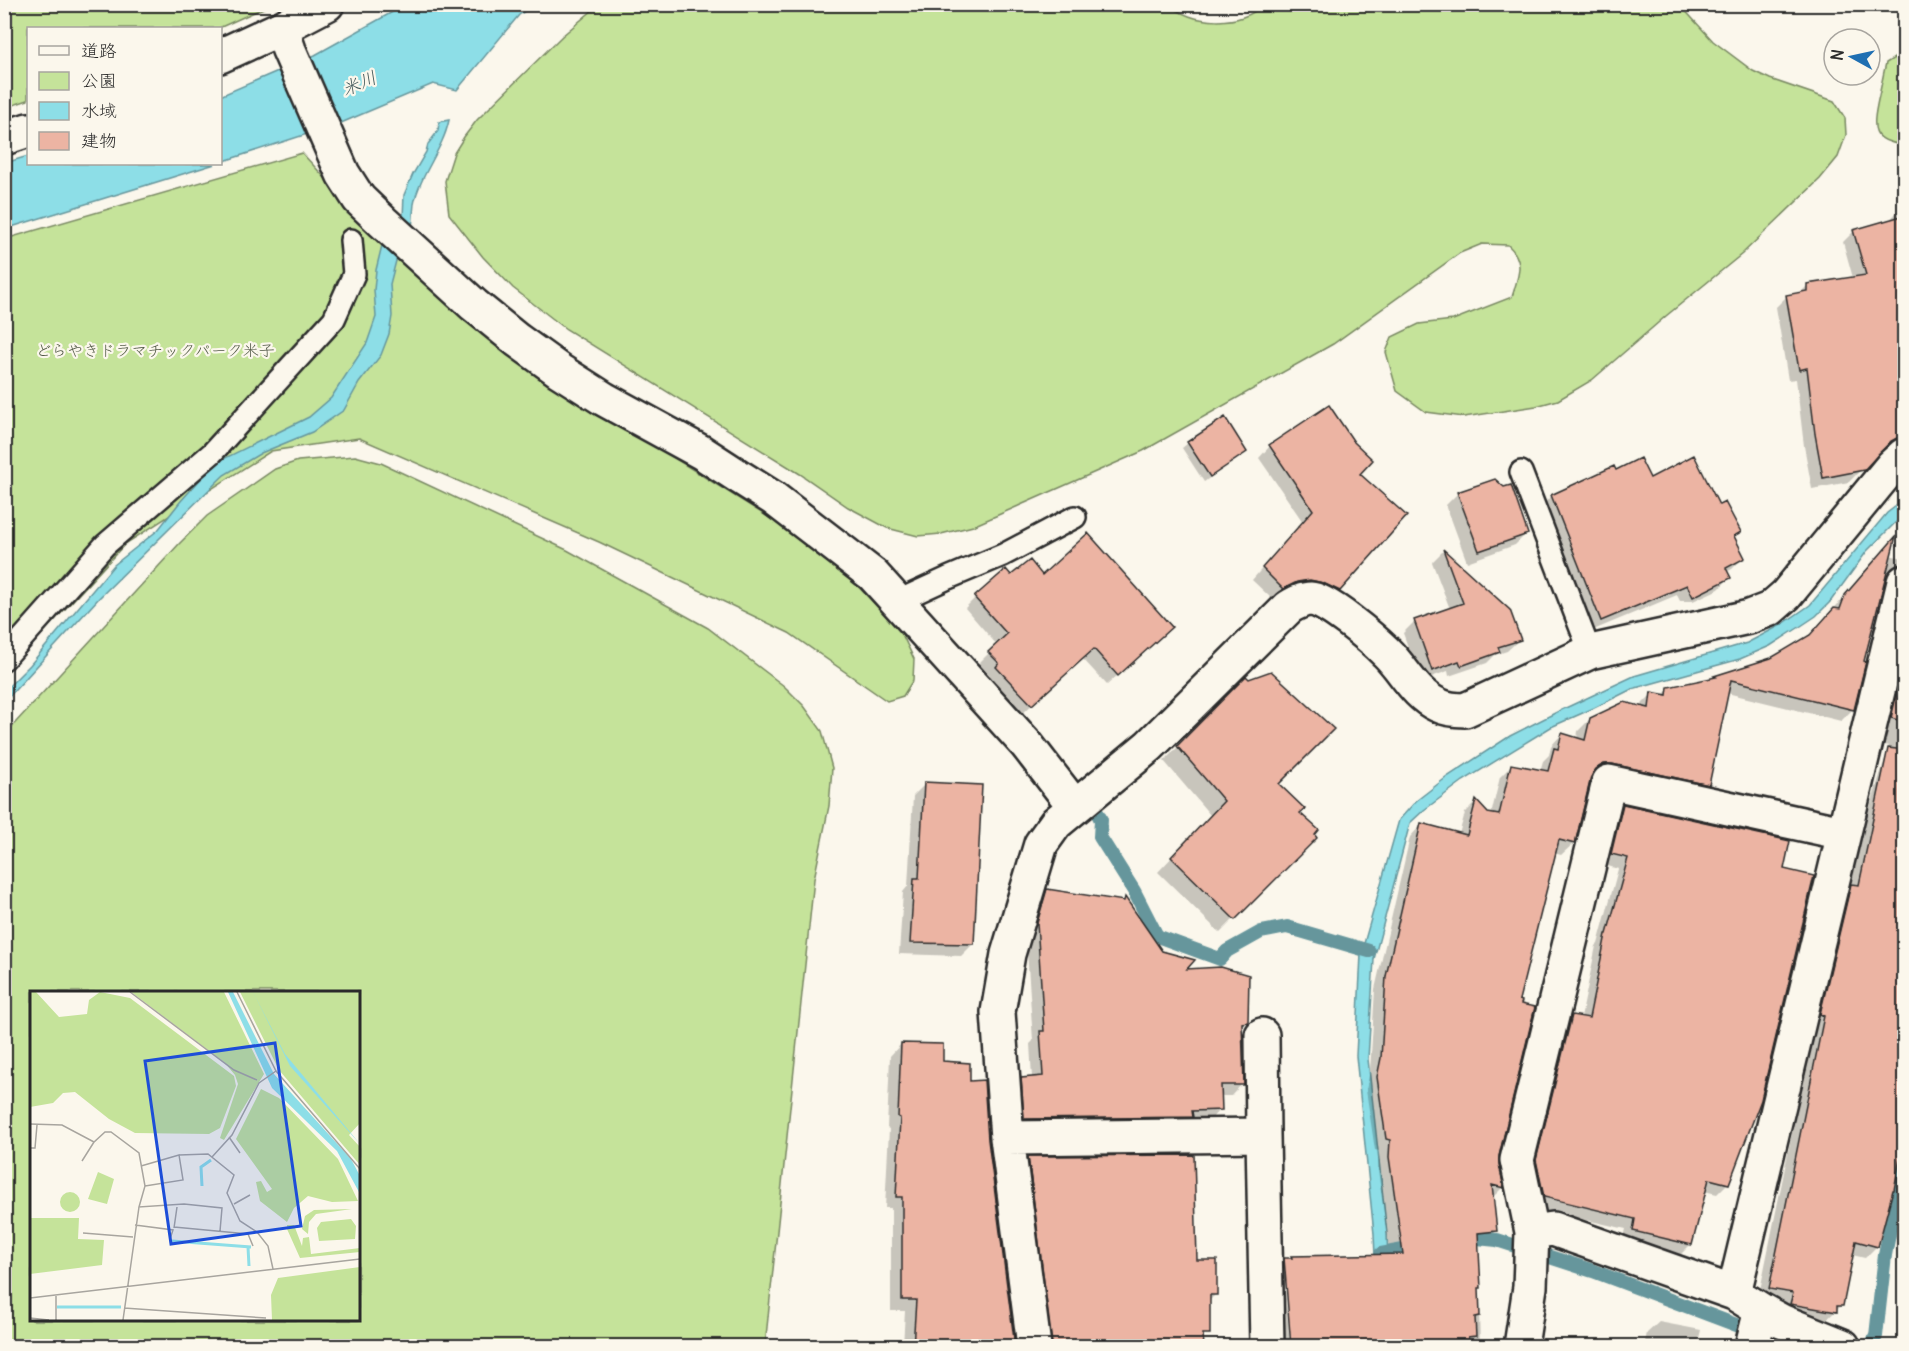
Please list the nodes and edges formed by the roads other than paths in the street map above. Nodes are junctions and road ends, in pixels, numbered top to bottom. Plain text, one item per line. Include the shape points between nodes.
1 (327, 4) edge
2 (285, 39) junction
3 (222, 55) edge
4 (27, 130) edge
5 (4, 138) edge
6 (351, 240) dead end
7 (1905, 455) edge
8 (1521, 472) dead end
9 (1075, 517) dead end
10 (1905, 582) edge
11 (898, 601) junction
12 (1590, 652) junction
13 (4, 659) edge
14 (1075, 807) junction
15 (1843, 833) junction
16 (1262, 1035) dead end
17 (1263, 1135) junction
18 (1007, 1138) junction
19 (1532, 1232) junction
20 (1734, 1293) junction
21 (1761, 1310) junction
22 (1034, 1347) edge
23 (1267, 1347) edge
24 (1521, 1347) edge
25 (1752, 1347) edge
26 (1843, 1347) edge

1 - 2 street
2 - 3 street
2 - 11 street via 343,174 359,199 434,269 508,333 560,371 772,498 873,574
4 - 5 street
6 - 13 lane via 354,274 334,319 212,453 105,545
7 - 12 street via 1770,609
8 - 12 lane
9 - 11 lane via 1003,555
10 - 15 street
11 - 14 street via 1027,745
12 - 14 street via 1476,707 1453,710 1424,695 1387,652 1331,607 1311,598 1300,601 1289,607 1149,746
14 - 18 street via 1056,823 1041,844 1008,954 998,1012
15 - 19 street via 1609,782 1517,1160
15 - 20 street
16 - 17 street
17 - 18 street
17 - 23 street
18 - 22 street
19 - 20 street via 1553,1229
19 - 24 street via 1530,1287
20 - 21 street
21 - 25 street
21 - 26 street

